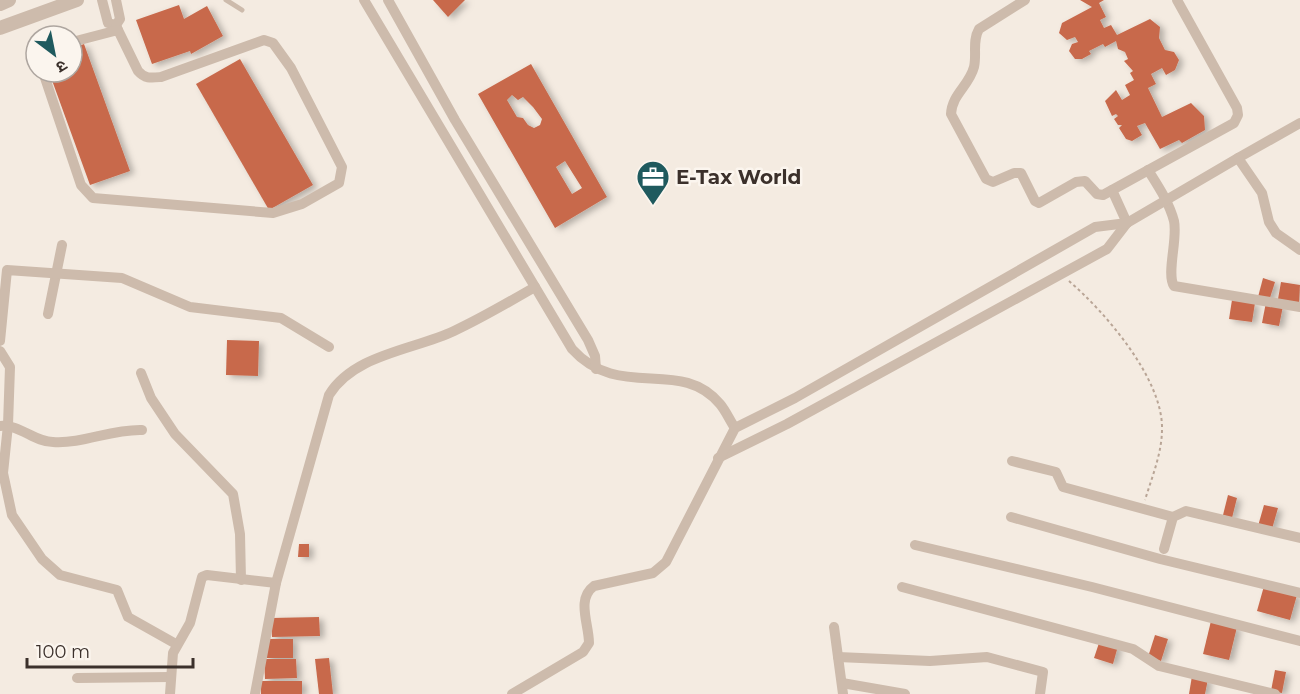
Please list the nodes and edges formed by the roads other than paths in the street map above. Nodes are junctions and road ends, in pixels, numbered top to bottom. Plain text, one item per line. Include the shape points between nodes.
1 (9, 0) edge
2 (77, 0) edge
3 (102, 0) edge
4 (116, 0) edge
5 (226, 0) edge
6 (383, 0) edge
7 (388, 0) edge
8 (1025, 0) edge
9 (1177, 0) edge
10 (0, 4) edge
11 (367, 4) edge
12 (242, 10) dead end
13 (117, 27) junction
14 (0, 28) edge
15 (84, 38) edge
16 (47, 84) edge
17 (1300, 123) edge
18 (1238, 158) junction
19 (1148, 170) junction
20 (1112, 190) junction
21 (1166, 199) junction
22 (1126, 223) junction
23 (62, 245) dead end
24 (1300, 250) edge
25 (542, 266) junction
26 (56, 273) junction
27 (528, 274) junction
28 (535, 287) junction
29 (1300, 307) edge
30 (48, 314) dead end
31 (0, 341) edge
32 (329, 347) dead end
33 (0, 351) edge
34 (596, 369) junction
35 (141, 373) dead end
36 (4, 425) edge
37 (735, 428) junction
38 (142, 430) dead end
39 (718, 458) junction
40 (1012, 461) dead end
41 (1173, 517) junction
42 (1011, 518) dead end
43 (1300, 538) edge
44 (915, 545) dead end
45 (1164, 549) dead end
46 (241, 580) junction
47 (276, 583) junction
48 (902, 588) dead end
49 (1300, 593) edge
50 (834, 627) dead end
51 (1300, 641) edge
52 (176, 644) junction
53 (838, 657) junction
54 (170, 677) junction
55 (77, 678) dead end
56 (842, 689) edge
57 (170, 694) edge
58 (255, 694) edge
59 (512, 694) edge
60 (905, 694) edge
61 (1040, 694) edge
62 (1275, 694) edge

1 - 10 street
2 - 14 street
3 - 13 street via 108,22
4 - 13 street via 120,19
5 - 12 lane
6 - 11 street
7 - 25 street
8 - 20 street via 979,28 975,36 974,69 951,102 951,114 989,182 1021,173 1039,202 1076,182 1085,181 1100,196
9 - 19 street via 1238,108 1238,115 1234,123
11 - 27 street
13 - 15 street
13 - 16 street via 138,71 150,79 264,40 273,43 291,68 342,168 339,183 302,204 273,213 93,198 81,185
17 - 18 street
18 - 21 street
18 - 24 street via 1262,194 1276,233
19 - 20 street
19 - 21 street
20 - 22 street
21 - 22 street
21 - 29 street via 1176,239 1170,274 1174,286
22 - 37 street via 1095,227 795,398
22 - 39 street via 1107,249
23 - 26 street
25 - 27 street
25 - 34 street via 588,340
26 - 30 street
26 - 31 street via 7,270
26 - 32 street via 122,278 190,307 281,318
27 - 28 street
28 - 34 street via 572,350
28 - 47 street via 453,332 361,366 335,386 329,395
33 - 36 street via 10,367
34 - 37 street via 626,379 685,381 720,404
35 - 46 street via 151,398 175,434 233,494 240,534
36 - 38 street via 51,442 118,430
36 - 52 street via 3,486 12,516 30,543 66,578 117,590 128,616
37 - 39 street
39 - 59 street via 711,480 666,562 653,573 594,586 586,592 583,600 589,643 583,652
40 - 41 street via 1056,472 1063,487
41 - 43 street via 1186,511
41 - 45 street
42 - 49 street
44 - 51 street
46 - 47 street
46 - 52 street via 202,577 190,623
47 - 58 street
48 - 62 street via 1133,649 1159,666
50 - 53 street
52 - 54 street
53 - 56 street
53 - 61 street via 1001,659 1043,672
54 - 55 street
54 - 57 street
56 - 60 street

